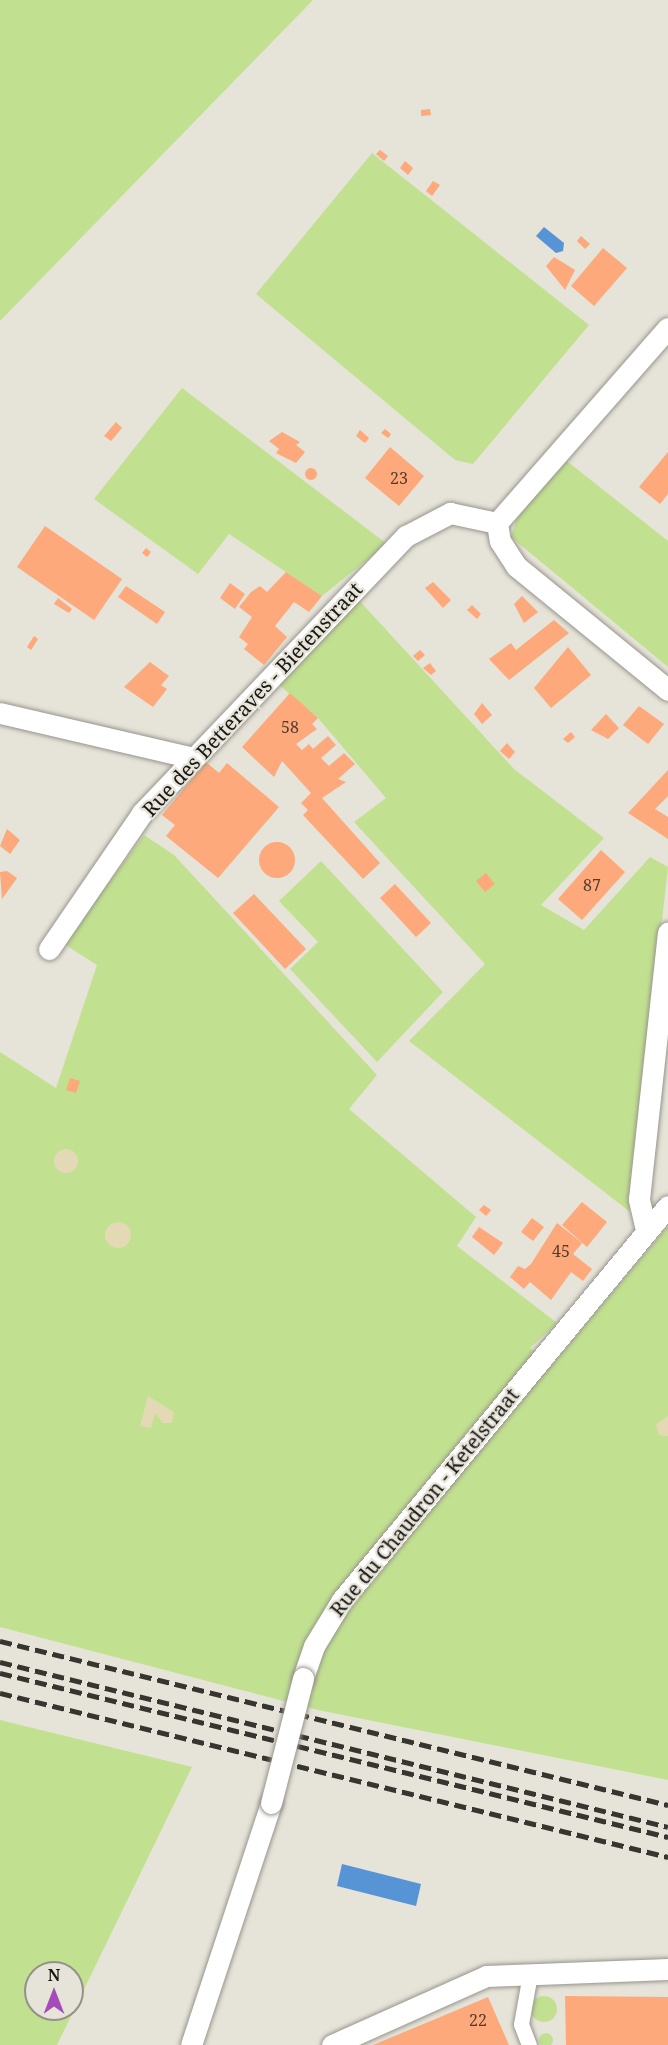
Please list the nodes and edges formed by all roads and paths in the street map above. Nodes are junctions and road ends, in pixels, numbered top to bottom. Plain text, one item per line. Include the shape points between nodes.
1 (668, 328) edge
2 (498, 523) junction
3 (668, 690) edge
4 (0, 713) edge
5 (193, 758) junction
6 (668, 933) edge
7 (49, 950) dead end
8 (668, 1206) edge
9 (646, 1230) junction
10 (668, 1969) edge
11 (530, 1974) junction
12 (191, 2045) edge
13 (332, 2045) edge
14 (529, 2045) edge

1 - 2 street
2 - 3 street via 500,541 516,566
2 - 5 street, Rue des Betteraves - Bietenstraat via 450,513 406,536
4 - 5 street
5 - 7 street, Rue des Betteraves - Bietenstraat via 142,813
6 - 9 street via 639,1199
8 - 9 street, Rue du Chaudron - Ketelstraat
9 - 12 street, Rue du Chaudron - Ketelstraat, bridge via 342,1600 314,1646 271,1803
10 - 11 street
11 - 13 street via 486,1976 466,1982
11 - 14 street via 521,2024

